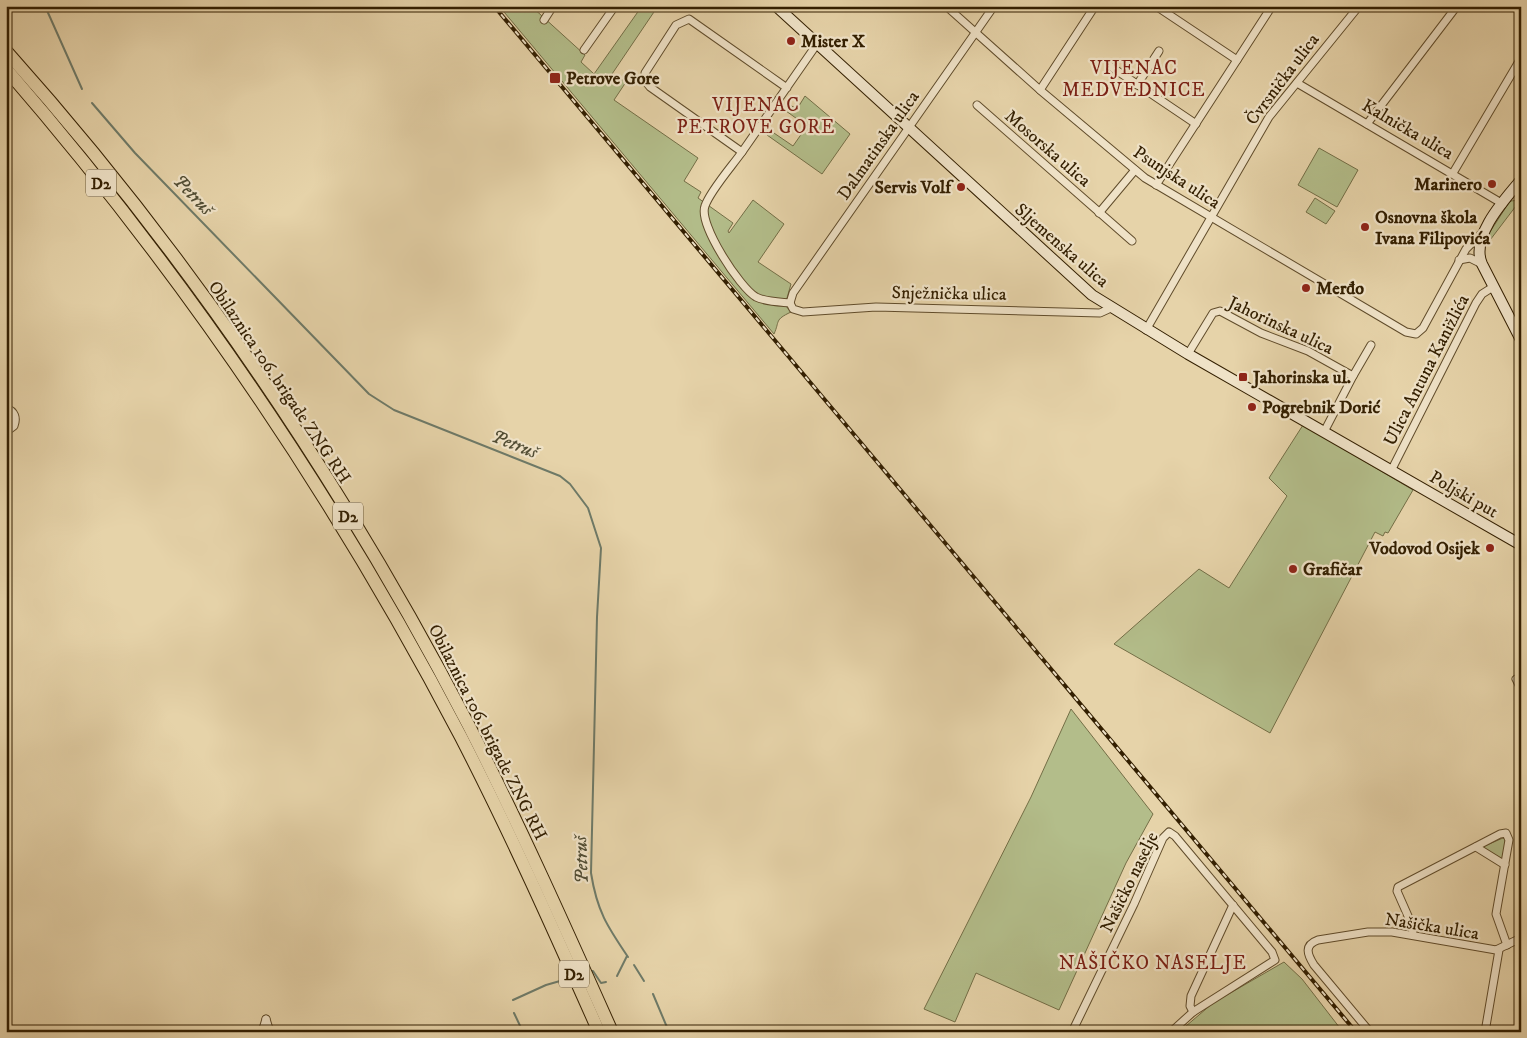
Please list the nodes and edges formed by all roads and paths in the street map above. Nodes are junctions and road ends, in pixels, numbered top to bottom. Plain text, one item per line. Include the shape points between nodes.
1 (553, 6) edge
2 (615, 6) edge
3 (776, 6) edge
4 (946, 6) edge
5 (994, 6) edge
6 (1095, 6) edge
7 (1156, 6) edge
8 (1272, 6) edge
9 (1358, 6) edge
10 (1457, 6) edge
11 (544, 20) dead end
12 (976, 32) junction
13 (817, 44) junction
14 (584, 50) dead end
15 (6, 51) edge
16 (1160, 51) dead end
17 (1521, 58) edge
18 (1237, 60) junction
19 (1110, 66) dead end
20 (6, 69) edge
21 (6, 83) edge
22 (1297, 83) junction
23 (1137, 85) junction
24 (786, 88) junction
25 (1040, 90) junction
26 (977, 105) dead end
27 (45, 115) junction
28 (1196, 124) junction
29 (1367, 124) junction
30 (909, 128) junction
31 (742, 152) junction
32 (1135, 170) junction
33 (1453, 173) junction
34 (1521, 180) edge
35 (1156, 186) junction
36 (1517, 192) edge
37 (1503, 204) junction
38 (1099, 213) junction
39 (1212, 217) junction
40 (1486, 229) junction
41 (1132, 241) dead end
42 (1459, 260) junction
43 (1482, 264) junction
44 (1493, 287) junction
45 (790, 303) junction
46 (1111, 308) junction
47 (1146, 330) junction
48 (1521, 340) edge
49 (1371, 345) dead end
50 (1188, 354) junction
51 (1353, 376) junction
52 (6, 408) edge
53 (6, 432) edge
54 (1324, 432) junction
55 (1391, 471) junction
56 (1521, 545) edge
57 (1518, 677) edge
58 (1521, 689) edge
59 (1476, 847) junction
60 (1505, 865) junction
61 (1233, 905) junction
62 (1413, 935) junction
63 (1521, 938) edge
64 (1507, 946) junction
65 (1499, 950) junction
66 (1193, 1012) junction
67 (262, 1032) edge
68 (270, 1032) edge
69 (599, 1032) edge
70 (612, 1032) edge
71 (1072, 1032) edge
72 (1171, 1032) edge
73 (1370, 1032) edge
74 (1485, 1032) edge

1 - 11 street
2 - 14 street
3 - 13 street, Sljemenska ulica
4 - 12 street, Psunjska ulica
5 - 12 street, Dalmatinska ulica
6 - 25 street
7 - 18 street
8 - 18 street
9 - 22 street, Čvrsnička ulica
10 - 29 street
12 - 25 street, Psunjska ulica
12 - 30 street, Dalmatinska ulica
13 - 24 street
13 - 30 street, Sljemenska ulica
15 - 70 highway, Obilaznica 106. brigade ZNG RH / D2 via 163,243 265,386 341,503 468,725 519,826
16 - 23 street
17 - 33 street
18 - 28 street
19 - 23 street
20 - 27 highway, Obilaznica 106. brigade ZNG RH / D2
21 - 27 highway via 19,98
22 - 29 street, Kalnička ulica
22 - 39 street, Čvrsnička ulica via 1269,117
23 - 28 street
24 - 31 street
24 - 31 street via 689,19 676,25 646,69 646,82
25 - 32 street, Psunjska ulica
26 - 38 street, Mosorska ulica
27 - 69 highway, Obilaznica 106. brigade ZNG RH / D2 via 132,224 236,365 366,568 478,770
28 - 35 street
29 - 33 street, Kalnička ulica
30 - 45 street, Dalmatinska ulica via 793,293
30 - 46 street, Sljemenska ulica via 1078,285
31 - 45 street via 705,205 705,217 720,254 749,291 766,300
32 - 35 street, Psunjska ulica
32 - 38 street
33 - 37 street, Kalnička ulica
34 - 36 street
35 - 39 street, Psunjska ulica
36 - 37 street
37 - 40 street
38 - 41 street, Mosorska ulica
39 - 42 street, Psunjska ulica via 1406,332 1418,333 1423,328
39 - 47 street, Čvrsnička ulica
40 - 42 street via 1468,245
40 - 43 street via 1478,247
42 - 43 street via 1470,258
43 - 44 street
44 - 48 street
44 - 55 street, Ulica Antuna Kanižlića via 1476,303
45 - 46 street, Snježnička ulica via 793,309 803,312 885,307 1100,312
46 - 47 street, Sljemenska ulica
47 - 50 street, Sljemenska ulica
49 - 51 street
50 - 51 street, Jahorinska ulica via 1213,312 1220,311 1261,333 1308,351
50 - 54 street, Sljemenska ulica
51 - 54 street
52 - 53 street via 16,418 14,426
54 - 55 street, Sljemenska ulica
55 - 56 street, Poljski put
57 - 58 street
59 - 60 street
59 - 60 street via 1500,834 1508,834
59 - 62 street via 1398,887
60 - 64 street via 1496,914
61 - 66 street via 1191,996
61 - 66 street, Našičko naselje via 1275,960
61 - 71 street, Našičko naselje via 1175,836 1167,834
62 - 65 street, Našička ulica
62 - 73 street, Našička ulica via 1368,932 1318,940 1308,946 1314,965
63 - 64 street, Našička ulica
64 - 65 street, Našička ulica
65 - 74 street
66 - 72 street, Našičko naselje
67 - 68 street via 266,1019

